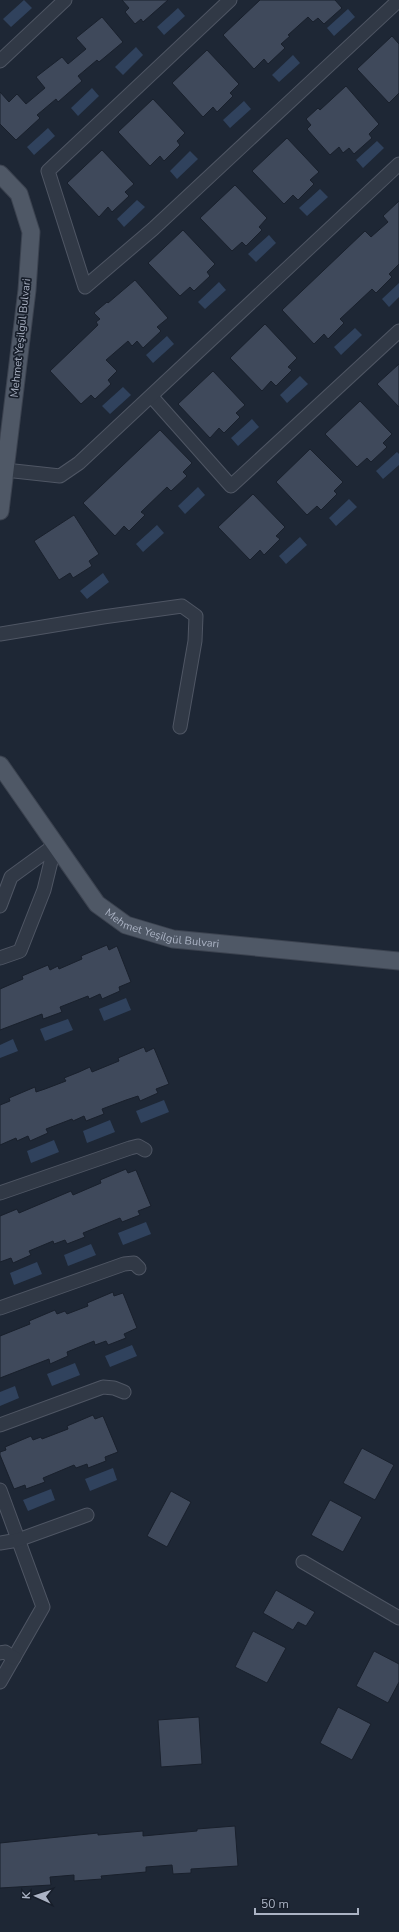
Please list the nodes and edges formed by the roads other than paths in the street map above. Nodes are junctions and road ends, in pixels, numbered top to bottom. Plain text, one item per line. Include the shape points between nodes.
1 (65, 0) edge
2 (230, 0) edge
3 (399, 0) edge
4 (0, 61) edge
5 (399, 164) edge
6 (0, 174) edge
7 (399, 331) edge
8 (152, 397) junction
9 (5, 470) junction
10 (0, 511) edge
11 (0, 634) edge
12 (180, 727) dead end
13 (0, 765) edge
14 (55, 845) junction
15 (0, 906) edge
16 (0, 958) edge
17 (399, 961) edge
18 (145, 1150) dead end
19 (0, 1193) edge
20 (139, 1268) dead end
21 (0, 1308) edge
22 (124, 1392) dead end
23 (0, 1425) edge
24 (0, 1490) edge
25 (87, 1515) dead end
26 (18, 1540) junction
27 (0, 1543) edge
28 (303, 1562) dead end
29 (399, 1618) edge
30 (0, 1653) edge
31 (14, 1658) junction
32 (0, 1682) edge

1 - 4 street
2 - 3 street via 48,171 85,288 153,229
5 - 8 street
6 - 9 main road, Mehmet Yeşilgül Bulvari via 18,194 31,232
7 - 8 street via 231,486
8 - 9 street via 79,463 60,476
9 - 10 main road, Mehmet Yeşilgül Bulvari
11 - 12 street via 182,606 196,616 195,641
13 - 14 main road, Mehmet Yeşilgül Bulvari
14 - 15 street via 12,877
14 - 16 street via 44,890 20,951
14 - 17 main road, Mehmet Yeşilgül Bulvari via 97,904 126,925 173,939
18 - 19 street via 138,1146 130,1148
20 - 21 street via 134,1264 124,1264
22 - 23 street via 103,1387
24 - 26 street
25 - 26 street
26 - 27 street
26 - 31 street via 43,1607
28 - 29 street
30 - 31 street via 5,1652
31 - 32 street

